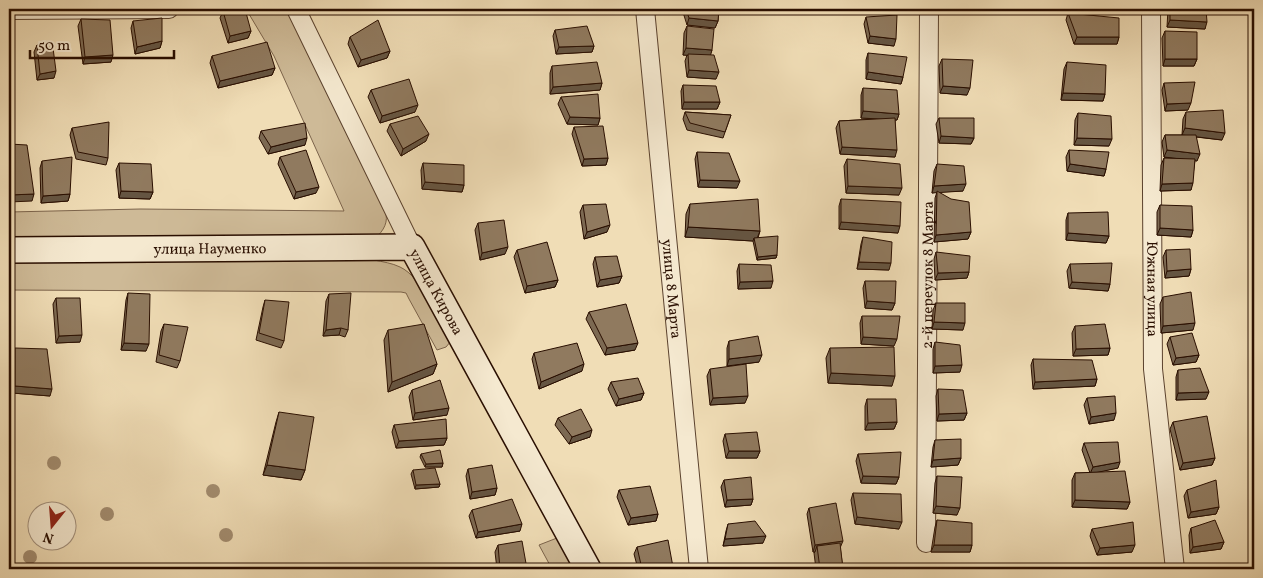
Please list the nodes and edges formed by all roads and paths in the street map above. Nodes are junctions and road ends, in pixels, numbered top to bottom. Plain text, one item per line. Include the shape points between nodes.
1 (169, 9) edge
2 (296, 9) edge
3 (645, 9) edge
4 (930, 9) edge
5 (1151, 9) edge
6 (9, 10) edge
7 (412, 247) junction
8 (9, 250) edge
9 (926, 542) dead end
10 (588, 569) edge
11 (699, 569) edge
12 (1175, 569) edge

1 - 6 street
2 - 7 street, улица Кирова
3 - 11 street, улица 8 Марта
4 - 9 street, 2-й переулок 8 Марта
5 - 12 street, Южная улица via 1153,370
7 - 8 main road, улица Науменко
7 - 10 main road, улица Кирова

